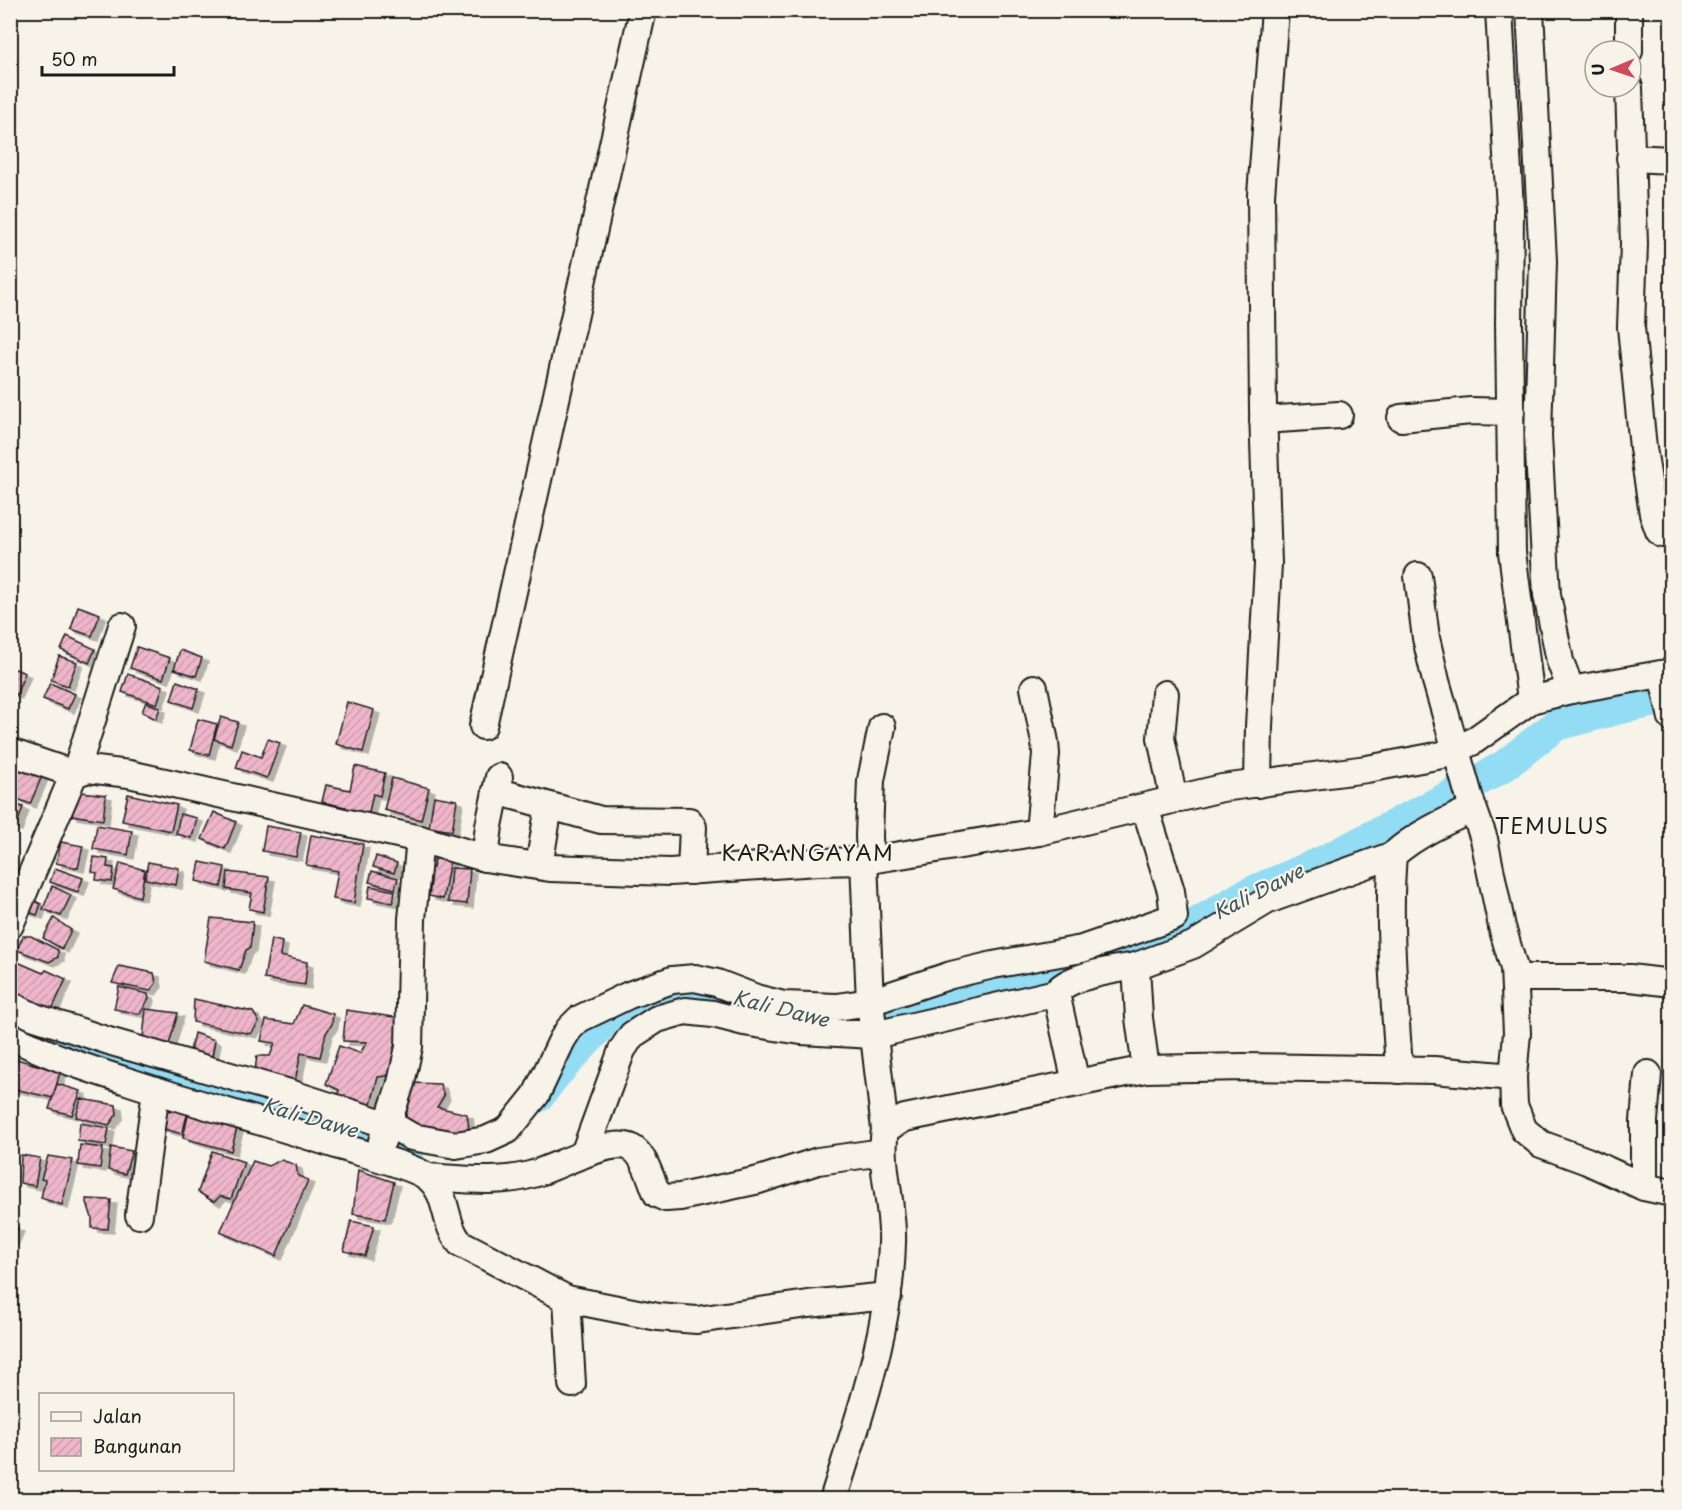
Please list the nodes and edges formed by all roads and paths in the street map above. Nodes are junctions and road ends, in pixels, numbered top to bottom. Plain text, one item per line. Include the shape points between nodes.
1 (643, 10) edge
2 (1275, 10) edge
3 (1499, 10) edge
4 (1530, 10) edge
5 (1629, 10) edge
6 (1629, 39) edge
7 (1629, 99) edge
8 (1630, 158) junction
9 (1671, 160) edge
10 (1510, 412) junction
11 (1339, 415) dead end
12 (1401, 418) dead end
13 (1263, 420) junction
14 (1671, 534) edge
15 (1418, 576) dead end
16 (122, 626) dead end
17 (1034, 688) dead end
18 (1571, 690) junction
19 (1668, 693) edge
20 (1165, 694) dead end
21 (1531, 700) junction
22 (483, 726) dead end
23 (882, 727) dead end
24 (10, 752) edge
25 (1458, 758) junction
26 (75, 773) junction
27 (1258, 784) junction
28 (1174, 800) junction
29 (1472, 804) junction
30 (549, 806) junction
31 (1145, 807) junction
32 (1040, 832) junction
33 (420, 839) junction
34 (1393, 855) junction
35 (485, 858) junction
36 (867, 861) junction
37 (539, 866) junction
38 (691, 870) junction
39 (10, 925) edge
40 (1136, 966) junction
41 (1515, 978) junction
42 (1671, 983) edge
43 (1056, 993) junction
44 (10, 1005) edge
45 (872, 1020) junction
46 (10, 1036) edge
47 (1146, 1069) junction
48 (1399, 1070) junction
49 (1648, 1074) dead end
50 (1513, 1077) junction
51 (1076, 1083) junction
52 (156, 1091) junction
53 (382, 1141) junction
54 (884, 1141) junction
55 (584, 1154) junction
56 (427, 1177) junction
57 (1644, 1187) junction
58 (1671, 1194) edge
59 (139, 1215) dead end
60 (888, 1296) junction
61 (567, 1299) junction
62 (572, 1384) dead end
63 (833, 1500) edge

1 - 22 street
2 - 13 street via 1261,195
3 - 10 street via 1510,208
4 - 18 street via 1543,261 1538,436 1546,584 1560,661
5 - 6 street
7 - 8 street
8 - 9 street
8 - 14 street via 1634,244 1631,327 1643,448 1656,527 1662,534
10 - 12 street via 1471,411
10 - 21 street via 1512,552
11 - 13 street
13 - 27 street via 1268,564
15 - 25 street via 1426,638
16 - 26 street
17 - 32 street via 1046,754
18 - 19 street
18 - 21 street
20 - 28 street via 1161,738
21 - 25 street via 1472,742
23 - 36 street via 870,780
24 - 26 street
25 - 27 street via 1442,755
25 - 29 street
26 - 33 street via 102,769 129,774
26 - 39 street
27 - 28 street
28 - 31 street
29 - 34 street
29 - 41 street via 1484,839
30 - 35 street via 498,784
30 - 37 street
30 - 38 street via 600,820 689,821 693,827
31 - 32 street
31 - 45 street via 1171,891 1174,916 1082,949 951,975
32 - 36 street
33 - 35 street
33 - 53 street via 412,919 409,1047
34 - 40 street via 1268,900 1193,945
34 - 48 street via 1392,942
35 - 37 street
36 - 38 street
36 - 45 street
37 - 38 street
40 - 43 street via 1065,984
40 - 47 street
41 - 42 street via 1630,978
41 - 50 street via 1517,1033
43 - 45 street
43 - 51 street
44 - 53 street via 112,1042 286,1092
45 - 53 street via 837,1007 784,1005 717,982 695,978 672,980 579,1019 562,1040 536,1095 508,1130 486,1140 456,1145 411,1137
45 - 54 street
45 - 55 street via 801,1030 685,1011 657,1019 632,1035 622,1050
46 - 52 street via 38,1050
47 - 48 street
47 - 51 street
48 - 50 street
49 - 57 street
50 - 57 street via 1514,1105 1524,1130 1541,1143
51 - 54 street via 905,1118
52 - 53 street
52 - 59 street
53 - 56 street
54 - 55 street via 759,1180 666,1198 657,1194 642,1160 628,1146
54 - 60 street via 892,1241
55 - 56 street via 532,1175 486,1180
56 - 61 street via 441,1192 453,1235 460,1243
57 - 58 street
60 - 61 street via 697,1320 658,1317
60 - 63 street via 867,1390
61 - 62 street

